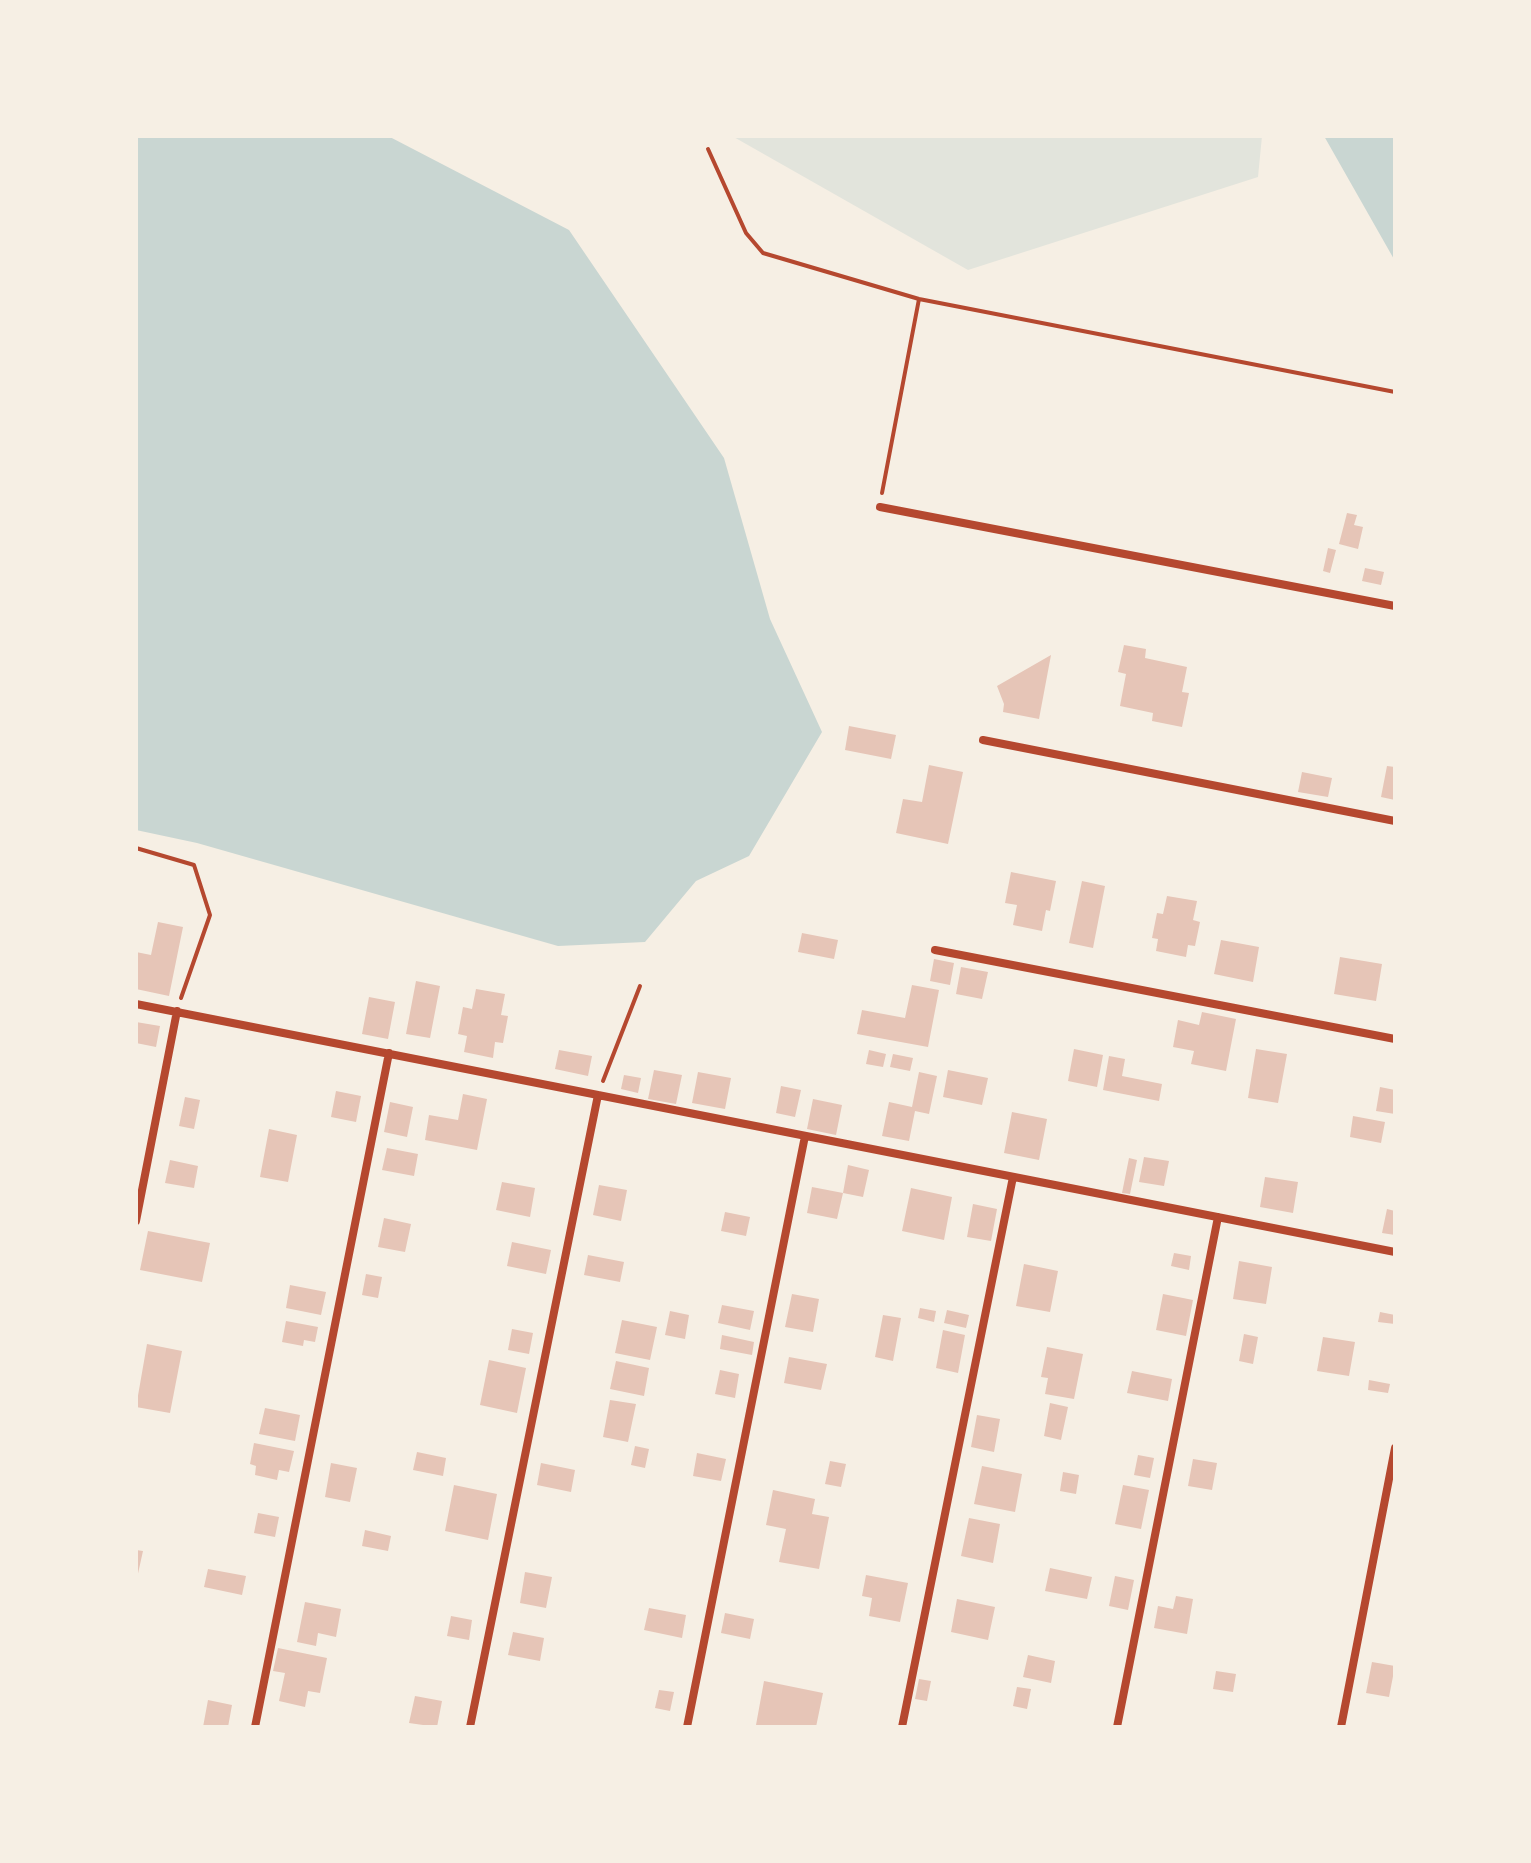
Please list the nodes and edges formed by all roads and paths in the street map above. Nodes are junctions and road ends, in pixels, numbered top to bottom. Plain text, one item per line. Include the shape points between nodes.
1 (708, 149) dead end
2 (919, 299) junction
3 (1395, 392) edge
4 (880, 507) joint
5 (1395, 606) edge
6 (983, 740) dead end
7 (1395, 821) edge
8 (136, 848) edge
9 (935, 950) dead end
10 (640, 986) dead end
11 (136, 1004) edge
12 (177, 1011) junction
13 (1395, 1039) edge
14 (389, 1053) junction
15 (598, 1095) junction
16 (805, 1136) junction
17 (1013, 1177) junction
18 (1218, 1217) junction
19 (136, 1221) edge
20 (1395, 1252) edge
21 (1395, 1448) edge
22 (255, 1727) edge
23 (470, 1727) edge
24 (687, 1727) edge
25 (902, 1727) edge
26 (1117, 1727) edge
27 (1341, 1727) edge

1 - 2 path via 746,233 763,253
2 - 3 path
2 - 4 path
4 - 5 street
6 - 7 street
8 - 12 path via 194,865 210,915
9 - 13 street
10 - 15 path
11 - 12 street
12 - 14 street
12 - 19 street
14 - 15 street
14 - 22 street
15 - 16 street
15 - 23 street
16 - 17 street
16 - 24 street
17 - 18 street
17 - 25 street
18 - 20 street
18 - 26 street
21 - 27 street

